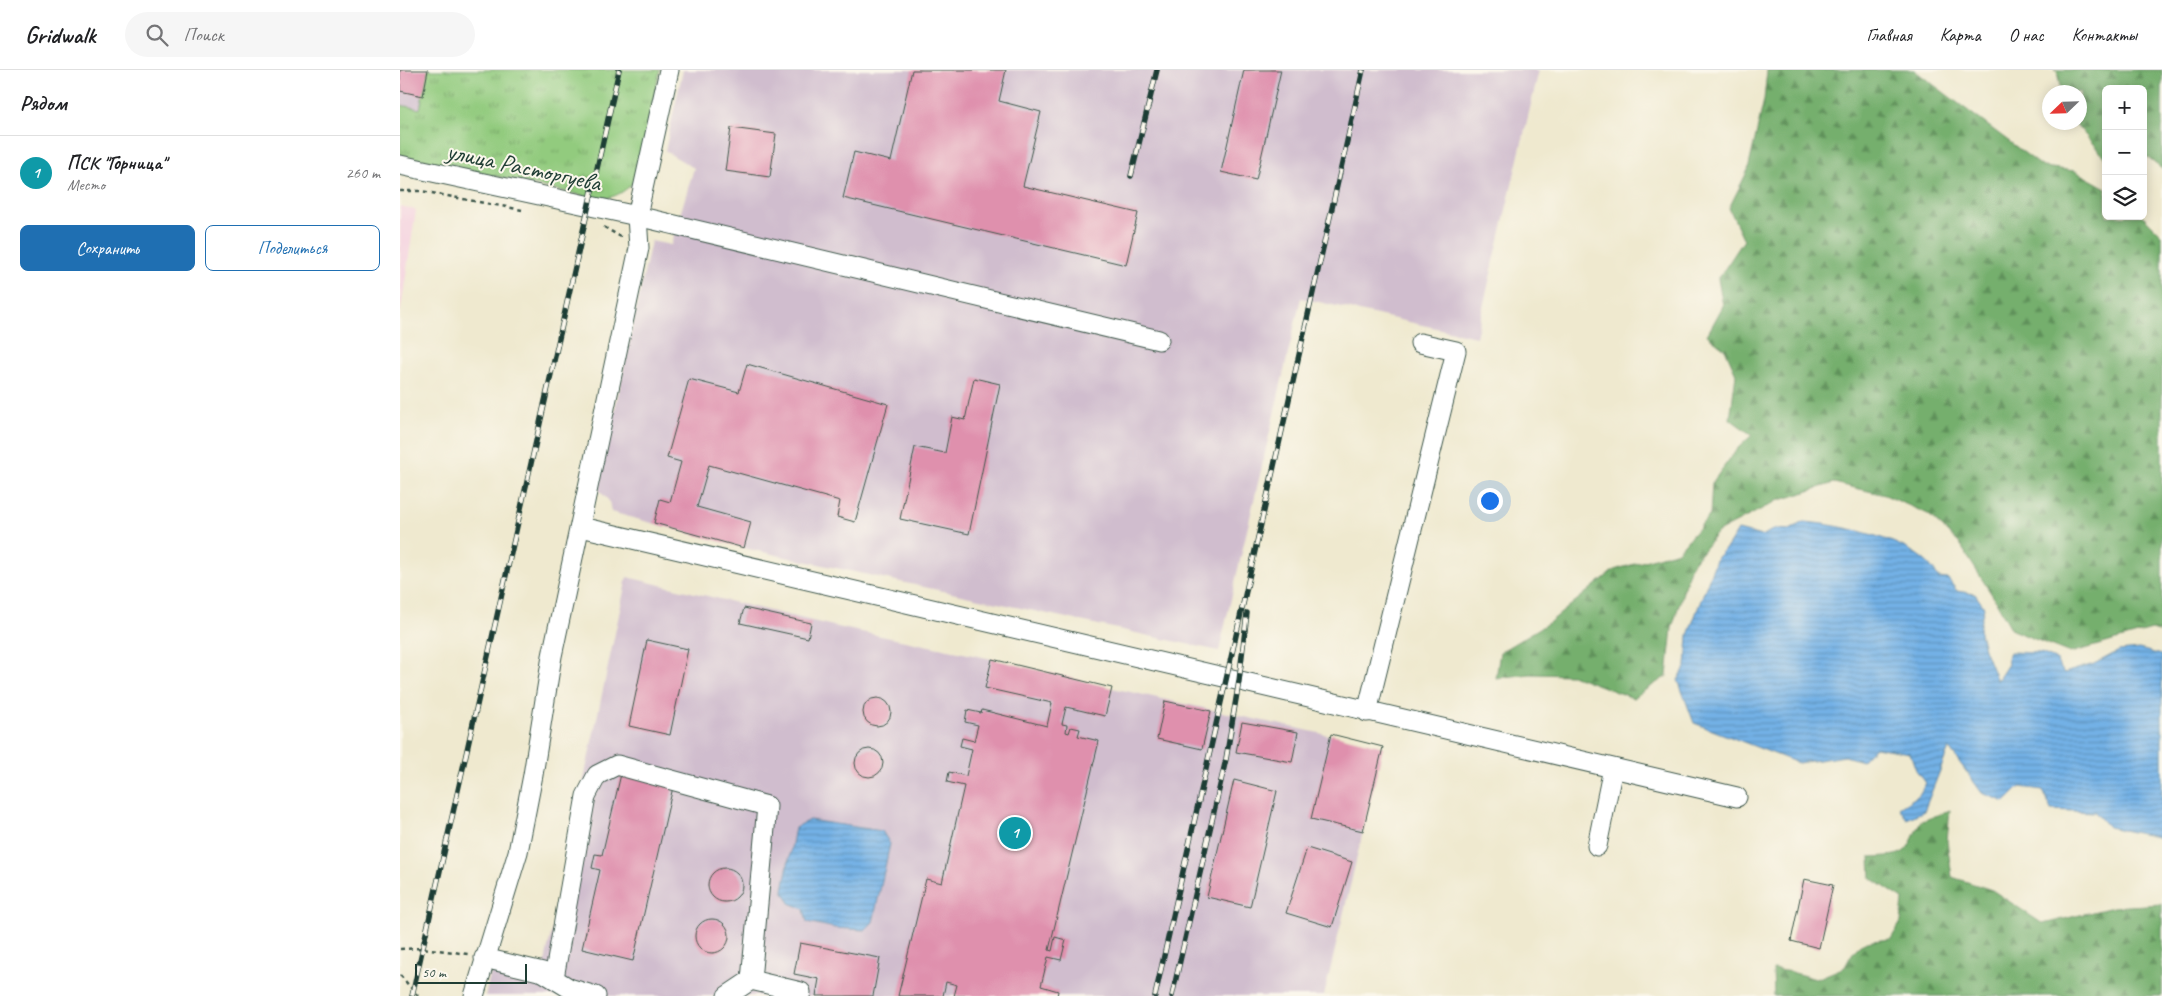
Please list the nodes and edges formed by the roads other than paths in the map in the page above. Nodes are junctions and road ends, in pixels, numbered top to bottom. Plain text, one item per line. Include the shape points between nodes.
1 (669, 70) edge
2 (400, 165) edge
3 (637, 216) junction
4 (1158, 340) dead end
5 (1420, 343) dead end
6 (580, 528) junction
7 (1368, 712) junction
8 (1613, 768) junction
9 (1737, 797) dead end
10 (1597, 846) dead end
11 (484, 958) junction
12 (554, 978) junction
13 (751, 980) junction
14 (474, 996) edge
15 (596, 996) edge
16 (727, 996) edge
17 (800, 996) edge

1 - 3 street
2 - 3 street, улица Расторгуева
3 - 4 street, улица Расторгуева
3 - 6 street via 639,248
5 - 7 street via 1456,351
6 - 7 street
6 - 11 street via 552,656 518,852
7 - 8 street
8 - 9 street
8 - 10 street
11 - 12 street via 543,972
11 - 14 street
12 - 13 street via 586,796 597,776 617,766 767,806
12 - 15 street via 569,988
13 - 16 street
13 - 17 street via 801,992

